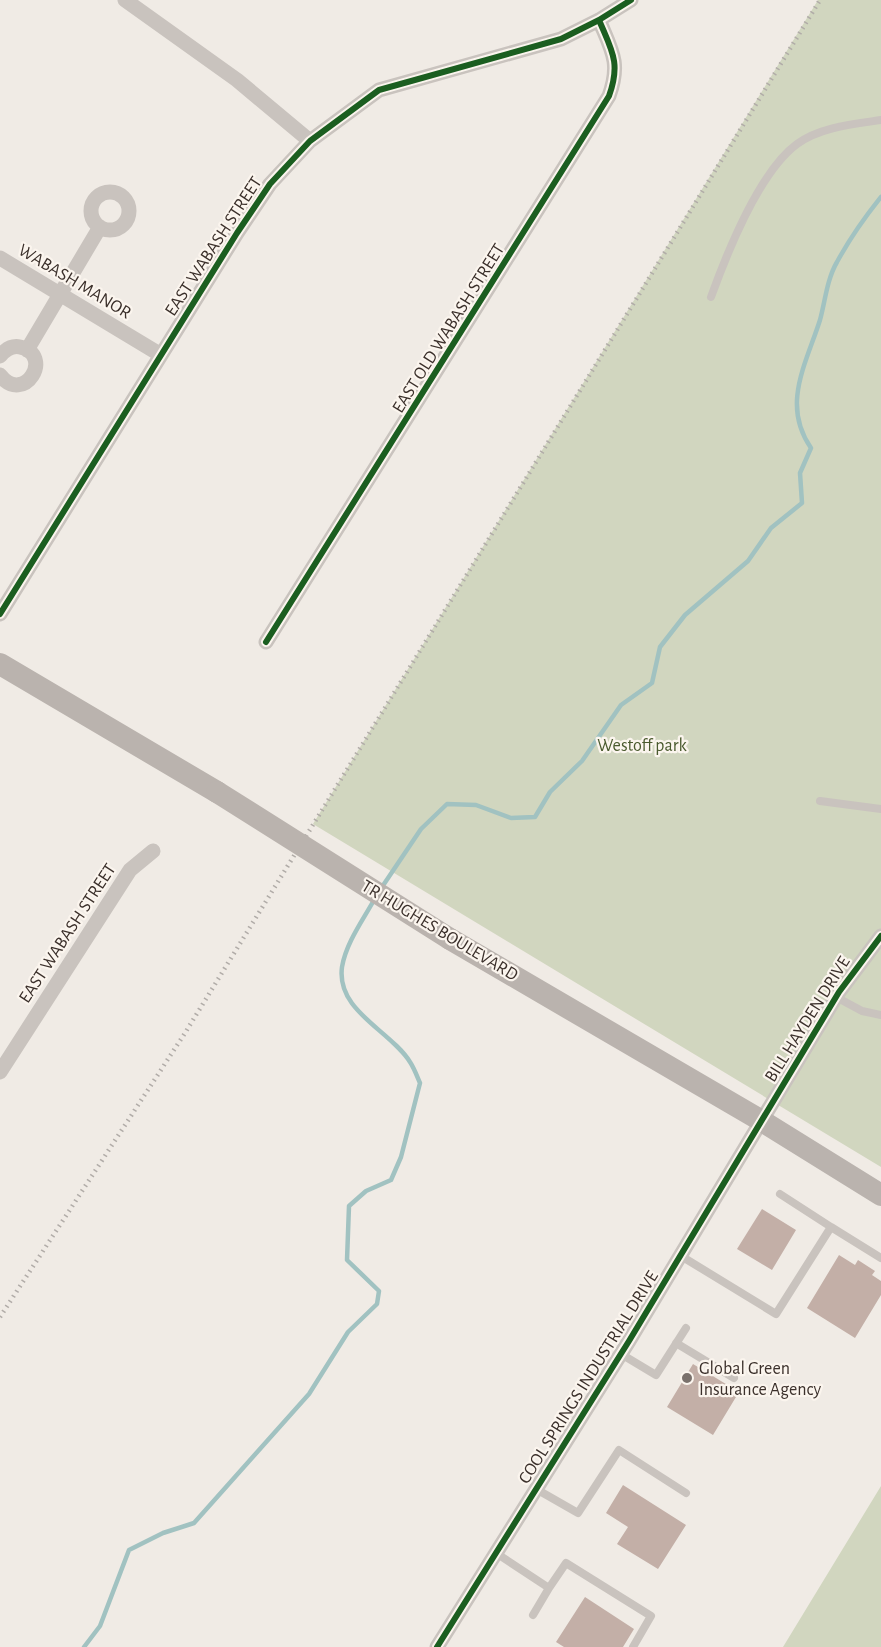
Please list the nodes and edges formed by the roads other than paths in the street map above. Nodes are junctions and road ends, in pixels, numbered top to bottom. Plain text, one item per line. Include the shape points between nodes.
1 (125, 0) edge
2 (631, 0) edge
3 (599, 20) junction
4 (881, 120) edge
5 (310, 141) junction
6 (100, 227) dead end
7 (0, 258) edge
8 (59, 294) junction
9 (711, 297) dead end
10 (27, 350) junction
11 (161, 355) junction
12 (0, 356) edge
13 (0, 375) edge
14 (0, 614) edge
15 (267, 642) dead end
16 (0, 664) edge
17 (820, 801) dead end
18 (881, 809) edge
19 (153, 851) dead end
20 (881, 936) edge
21 (836, 997) junction
22 (881, 1015) edge
23 (0, 1072) edge
24 (762, 1121) junction
25 (780, 1194) dead end
26 (881, 1194) edge
27 (831, 1227) junction
28 (681, 1256) junction
29 (881, 1258) edge
30 (686, 1328) dead end
31 (676, 1343) junction
32 (621, 1354) junction
33 (734, 1378) dead end
34 (536, 1489) junction
35 (686, 1493) dead end
36 (496, 1553) junction
37 (549, 1588) junction
38 (533, 1615) dead end
39 (437, 1647) edge
40 (633, 1647) edge

1 - 5 street via 237,80
2 - 3 street, EAST WABASH STREET
3 - 5 street, EAST WABASH STREET via 561,39 379,90
3 - 15 street, EAST OLD WABASH STREET via 616,63 609,96
4 - 9 lane via 819,132 796,145 757,195 729,248
5 - 11 street, EAST WABASH STREET via 270,184
6 - 8 street
7 - 8 street, WABASH MANOR
8 - 10 street
8 - 11 street, WABASH MANOR
10 - 12 street via 9,348
10 - 13 street via 35,360 31,378 14,384
11 - 14 street, EAST WABASH STREET
16 - 24 main road, TR HUGHES BOULEVARD, bridge via 217,792 450,939
17 - 18 lane
19 - 23 street, EAST WABASH STREET via 130,870
20 - 21 street, BILL HAYDEN DRIVE
21 - 22 lane via 862,1011
21 - 24 street, BILL HAYDEN DRIVE
24 - 26 main road, TR HUGHES BOULEVARD
24 - 28 street, COOL SPRINGS INDUSTRIAL DRIVE
25 - 27 lane
27 - 28 lane via 776,1314
27 - 29 lane
28 - 32 street, COOL SPRINGS INDUSTRIAL DRIVE
30 - 31 lane
31 - 32 lane via 656,1375
31 - 33 lane
32 - 34 street, COOL SPRINGS INDUSTRIAL DRIVE
34 - 35 lane via 578,1513 619,1449
34 - 36 street, COOL SPRINGS INDUSTRIAL DRIVE
36 - 37 lane
36 - 39 street, COOL SPRINGS INDUSTRIAL DRIVE
37 - 38 lane
37 - 40 lane via 566,1563 651,1616

